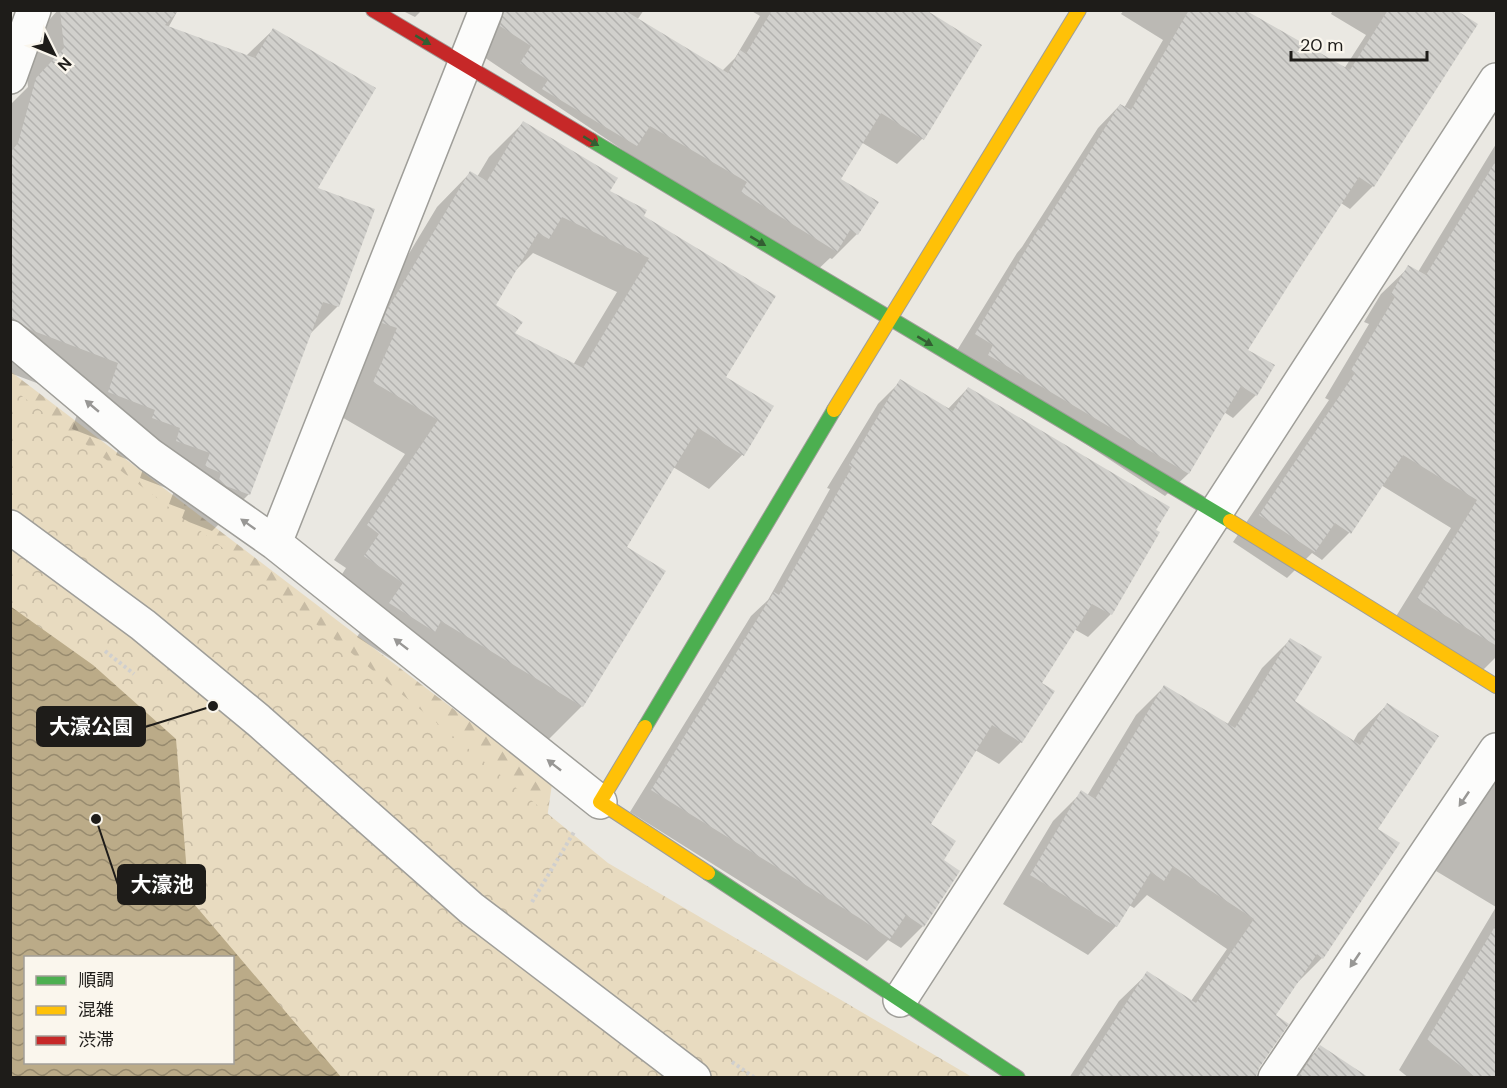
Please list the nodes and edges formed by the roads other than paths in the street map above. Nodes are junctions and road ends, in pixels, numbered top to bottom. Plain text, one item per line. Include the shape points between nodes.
1 (34, 10) edge
2 (373, 10) edge
3 (486, 10) edge
4 (1079, 10) edge
5 (464, 65) junction
6 (10, 77) edge
7 (1497, 80) edge
8 (888, 319) junction
9 (10, 337) edge
10 (1216, 513) junction
11 (10, 527) edge
12 (275, 543) junction
13 (1497, 686) edge
14 (1497, 750) edge
15 (597, 800) junction
16 (900, 1000) junction
17 (694, 1077) edge
18 (1018, 1077) edge
19 (1275, 1077) edge

1 - 6 street
2 -> 5 street
3 - 5 street
4 - 8 street
5 -> 8 street
5 - 12 street
7 - 10 street
8 -> 10 street
8 - 15 street
12 -> 9 street via 150,455
10 - 13 street
10 - 16 street
11 - 17 street via 143,625 258,720 471,908
15 -> 12 street
14 -> 19 street
15 - 16 street
16 - 18 street

